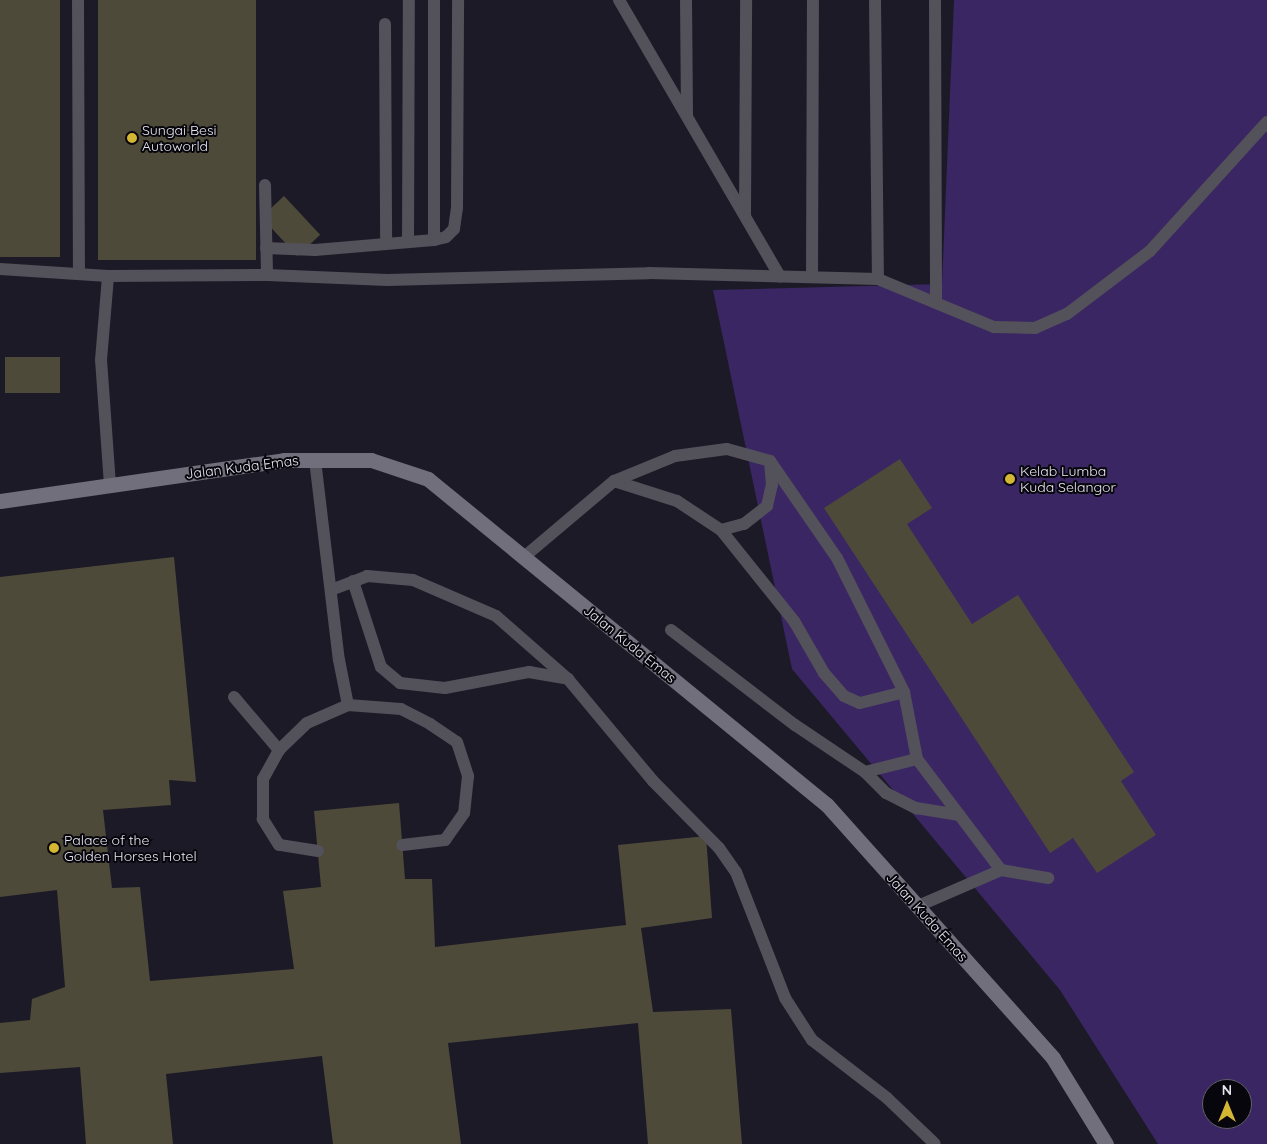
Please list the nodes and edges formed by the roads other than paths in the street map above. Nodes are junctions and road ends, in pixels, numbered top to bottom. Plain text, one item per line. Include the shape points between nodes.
1 (78, 0) edge
2 (409, 0) edge
3 (434, 0) edge
4 (458, 0) edge
5 (686, 0) edge
6 (746, 0) edge
7 (814, 0) edge
8 (875, 0) edge
9 (935, 0) edge
10 (620, 1) edge
11 (385, 24) dead end
12 (687, 118) junction
13 (1267, 122) edge
14 (265, 185) dead end
15 (745, 217) junction
16 (434, 240) junction
17 (408, 242) junction
18 (386, 243) junction
19 (266, 248) junction
20 (0, 269) edge
21 (79, 274) junction
22 (268, 275) junction
23 (108, 276) junction
24 (812, 277) junction
25 (780, 278) junction
26 (878, 279) junction
27 (936, 301) junction
28 (315, 460) junction
29 (770, 461) junction
30 (614, 482) junction
31 (110, 485) junction
32 (0, 501) edge
33 (721, 530) junction
34 (524, 557) junction
35 (353, 582) junction
36 (332, 590) junction
37 (671, 630) dead end
38 (568, 678) junction
39 (904, 692) junction
40 (234, 697) dead end
41 (348, 706) junction
42 (278, 750) junction
43 (917, 758) junction
44 (865, 772) junction
45 (959, 815) junction
46 (402, 845) dead end
47 (318, 851) dead end
48 (1001, 870) junction
49 (1048, 878) dead end
50 (918, 906) junction
51 (935, 1144) edge
52 (1106, 1144) edge

1 - 21 lane
2 - 17 lane
3 - 16 lane
4 - 16 lane via 457,208 454,229 446,237
5 - 12 lane
6 - 15 lane
7 - 24 lane
8 - 26 lane
9 - 27 lane
10 - 12 lane
11 - 18 lane
12 - 15 lane
13 - 27 lane via 1150,250 1067,314 1035,328 994,327
14 - 19 lane
15 - 25 lane
16 - 17 lane
17 - 18 lane
18 - 19 lane via 315,250
19 - 22 lane
20 - 21 lane
21 - 23 lane
22 - 23 lane
22 - 25 lane via 387,280 649,273
23 - 31 lane via 101,360
24 - 25 lane
24 - 26 lane
26 - 27 lane
28 - 31 street, Jalan Kuda Emas via 284,460
28 - 34 street, Jalan Kuda Emas via 371,460 428,480
28 - 36 lane
29 - 30 lane via 727,449 675,456
29 - 33 lane via 772,485 767,506 744,524
29 - 39 lane via 837,558
30 - 33 lane via 677,501
30 - 34 lane
31 - 32 street, Jalan Kuda Emas
33 - 39 lane via 794,621 824,673 844,696 860,703
34 - 50 street, Jalan Kuda Emas via 827,805
35 - 36 lane
35 - 38 lane via 367,576 414,580 496,616
35 - 38 lane via 381,667 400,683 445,688 529,672
36 - 41 lane via 339,660
37 - 44 lane via 795,725
38 - 51 lane via 653,781 719,848 736,872 786,998 812,1040 887,1098
39 - 43 lane
40 - 42 lane
41 - 42 lane via 307,723
41 - 46 lane via 401,709 456,742 468,776 464,813 446,840
42 - 47 lane via 263,779 263,819 279,845
43 - 44 lane
43 - 45 lane
44 - 45 lane via 886,793 916,808
45 - 48 lane
48 - 49 lane
48 - 50 lane
50 - 52 street, Jalan Kuda Emas via 1053,1058

